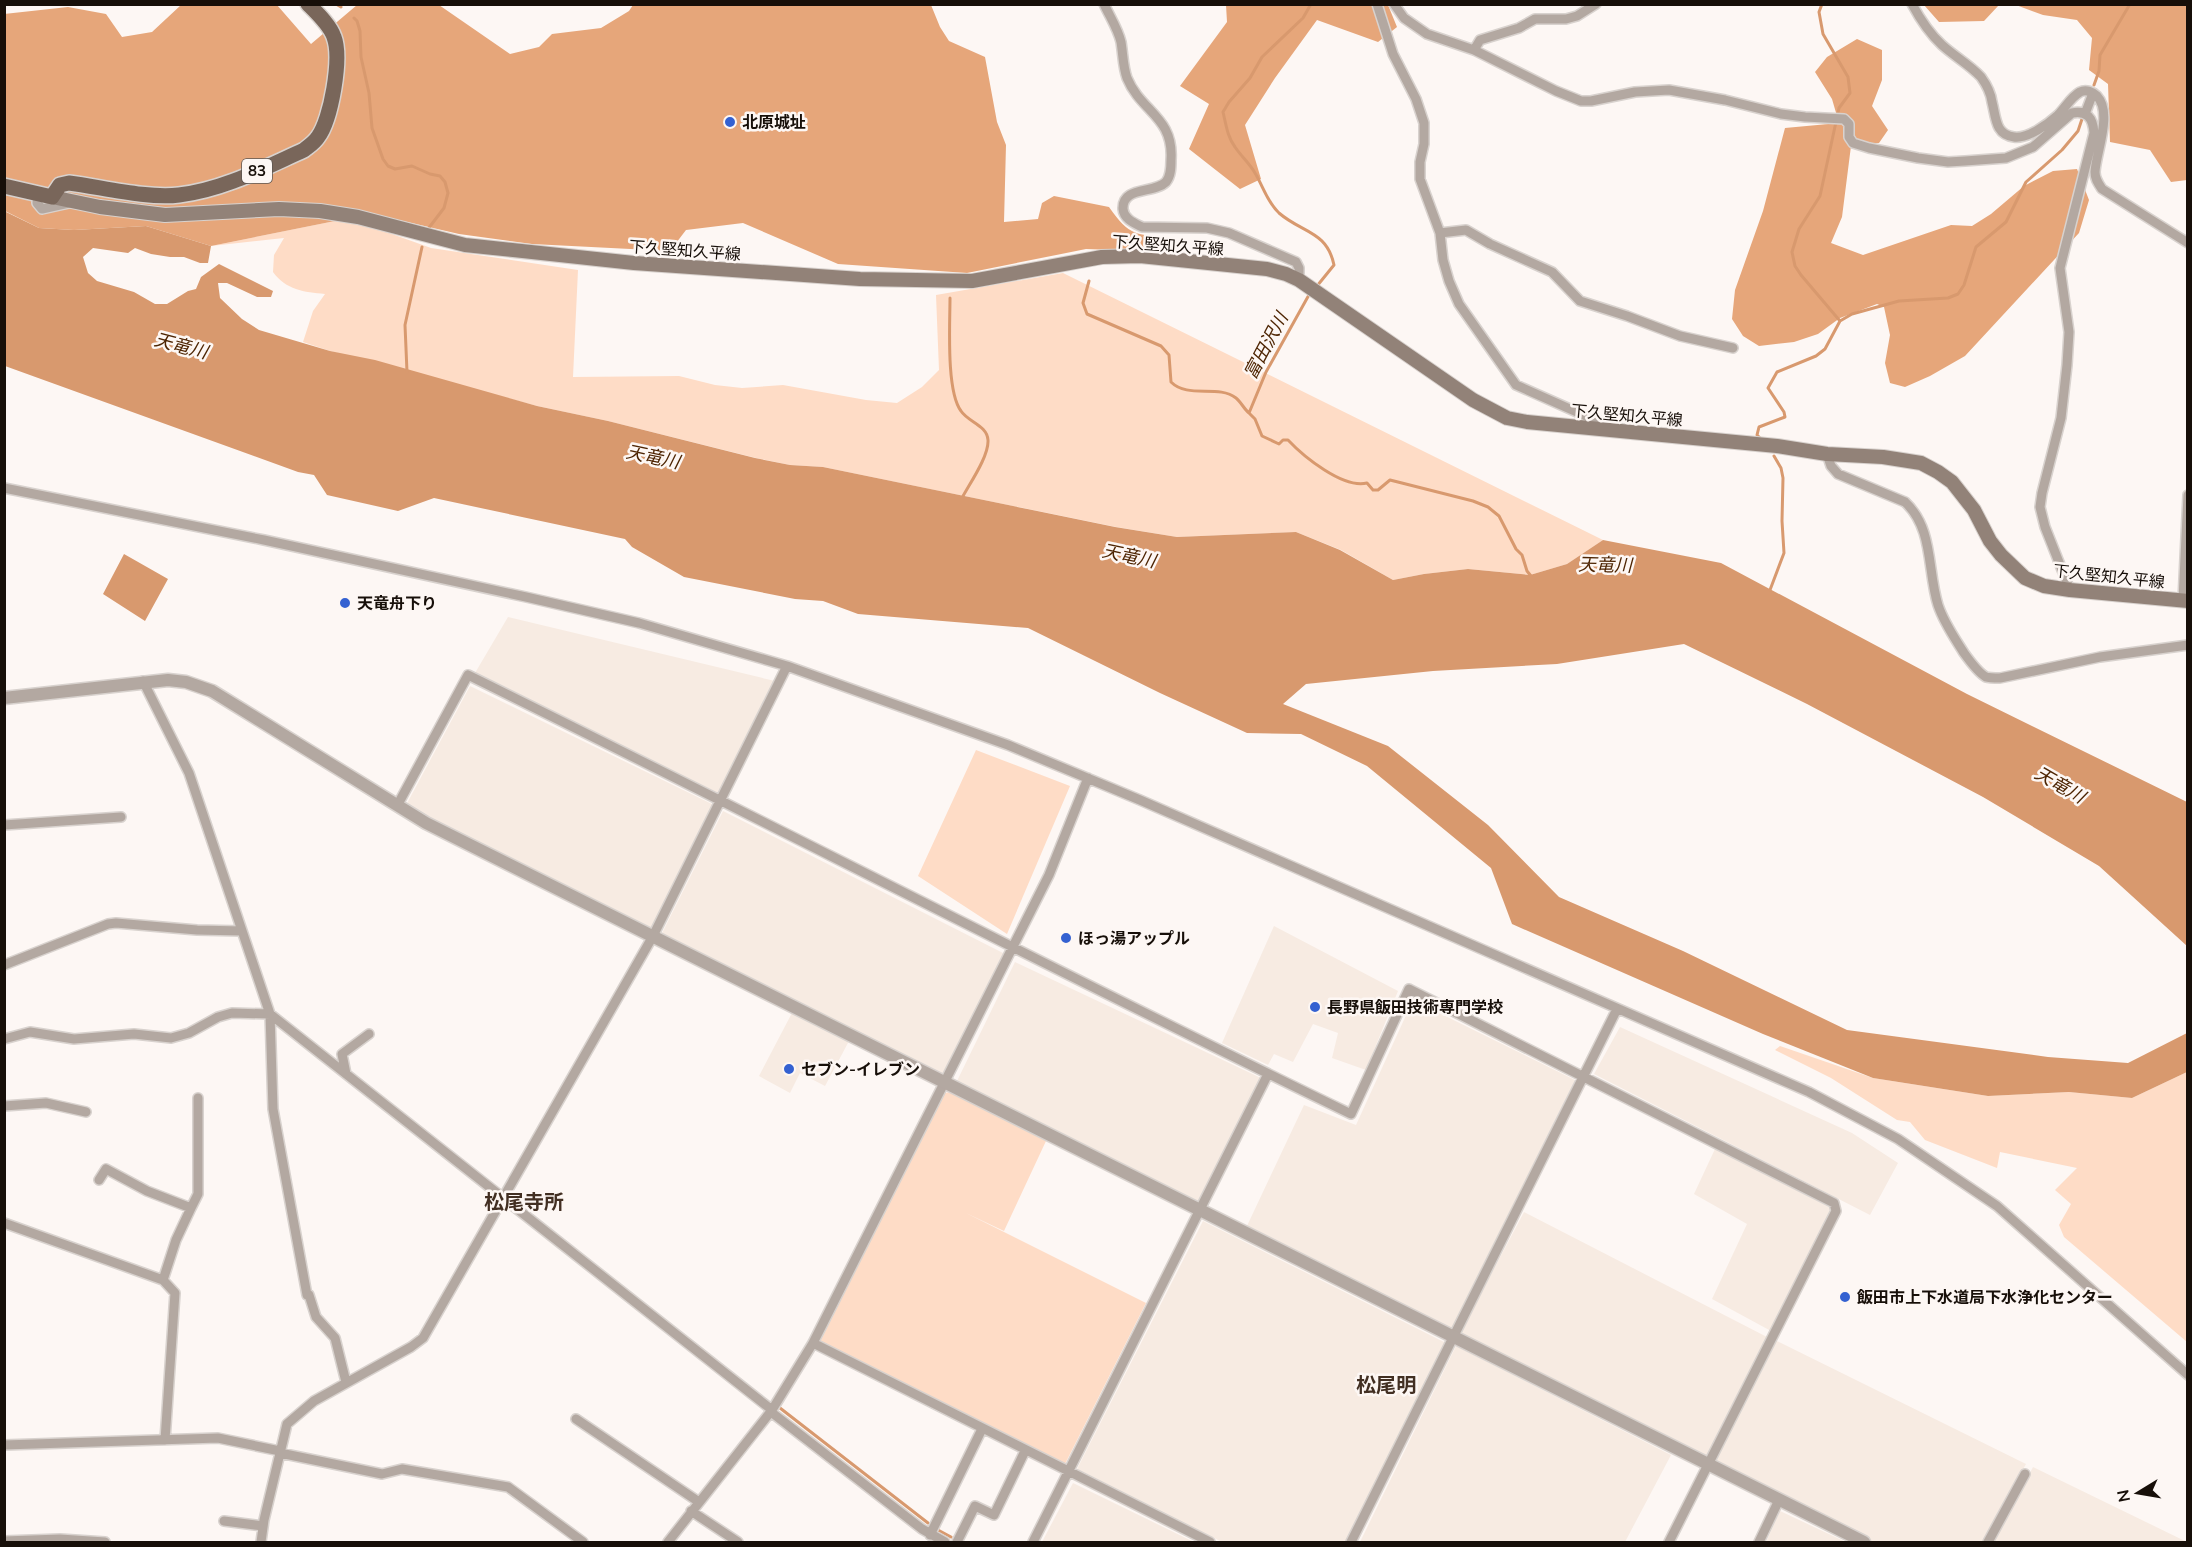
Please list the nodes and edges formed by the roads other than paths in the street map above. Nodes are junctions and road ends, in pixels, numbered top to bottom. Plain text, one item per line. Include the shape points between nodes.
1 (308, 4) edge
2 (1104, 4) edge
3 (1377, 4) edge
4 (1394, 4) edge
5 (1596, 4) edge
6 (1912, 4) edge
7 (1474, 50) junction
8 (2093, 93) junction
9 (2085, 114) junction
10 (4, 186) edge
11 (45, 195) junction
12 (1440, 233) junction
13 (2187, 243) edge
14 (1303, 282) junction
15 (1733, 348) dead end
16 (1632, 434) junction
17 (1827, 454) junction
18 (4, 488) edge
19 (2187, 495) edge
20 (2070, 590) junction
21 (2185, 601) edge
22 (2187, 645) edge
23 (787, 666) junction
24 (143, 681) junction
25 (4, 698) edge
26 (1088, 778) junction
27 (722, 799) junction
28 (397, 806) junction
29 (121, 817) dead end
30 (4, 825) edge
31 (242, 931) junction
32 (653, 936) junction
33 (1012, 947) junction
34 (4, 965) edge
35 (1617, 1009) junction
36 (270, 1014) junction
37 (369, 1034) dead end
38 (4, 1039) edge
39 (346, 1074) junction
40 (1268, 1074) junction
41 (1584, 1077) junction
42 (944, 1082) junction
43 (198, 1098) dead end
44 (5, 1104) edge
45 (86, 1112) dead end
46 (99, 1180) dead end
47 (502, 1197) junction
48 (191, 1208) junction
49 (1200, 1210) junction
50 (4, 1223) edge
51 (163, 1280) junction
52 (1454, 1336) junction
53 (813, 1343) junction
54 (2187, 1375) edge
55 (346, 1382) junction
56 (772, 1411) junction
57 (576, 1419) dead end
58 (982, 1430) junction
59 (165, 1440) junction
60 (4, 1445) edge
61 (1025, 1450) junction
62 (280, 1452) junction
63 (1709, 1465) junction
64 (1068, 1472) junction
65 (2025, 1473) dead end
66 (1779, 1500) junction
67 (699, 1502) junction
68 (691, 1511) junction
69 (224, 1521) dead end
70 (263, 1526) junction
71 (930, 1535) junction
72 (4, 1541) edge
73 (105, 1542) edge
74 (261, 1542) edge
75 (583, 1542) edge
76 (668, 1542) edge
77 (738, 1542) edge
78 (945, 1542) edge
79 (957, 1542) edge
80 (1033, 1542) edge
81 (1210, 1542) edge
82 (1351, 1542) edge
83 (1669, 1542) edge
84 (1759, 1542) edge
85 (1864, 1542) edge
86 (1988, 1542) edge

1 - 11 main road, 83 via 332,32 338,53 326,116 318,137 309,146 247,175 178,195 69,183
2 - 14 street via 1121,41 1126,77 1170,135 1171,172 1166,181 1130,194 1123,207 1125,215 1142,227 1207,228 1229,233 1296,262
3 - 12 street via 1424,123 1420,180
4 - 7 street via 1417,29
5 - 7 street via 1566,19 1535,19 1480,40
6 - 8 street via 1941,44 1980,77 1992,100 1996,124 2004,135 2027,136 2057,116 2079,92
7 - 9 street via 1581,101 1669,90 1781,114 1844,119 1853,143 1884,152 1956,162 2006,158 2033,147 2072,113
8 - 9 street
8 - 13 street via 2101,102 2103,115 2095,173 2102,189
9 - 20 street via 2094,124 2094,133 2060,268 2069,332 2067,365 2061,418 2040,507
10 - 11 main road
11 - 14 main road, 下久堅知久平線 via 165,214 320,211 465,245 634,263 860,279 972,281 1102,257 1140,256 1267,269
12 - 15 street via 1466,230 1552,272 1580,301 1680,336
12 - 16 street via 1443,260 1459,304 1515,385 1597,421 1621,426
14 - 16 main road, 下久堅知久平線 via 1496,413 1527,422
16 - 17 main road, 下久堅知久平線
17 - 20 main road, 下久堅知久平線 via 1904,459 1938,472 1964,496 1990,541 2012,568 2044,586
17 - 22 street via 1838,474 1905,502 1914,510 1931,556 1937,602 1946,626 1986,677 2000,678 2100,657
18 - 23 street via 526,597 639,623
19 - 21 street
20 - 21 main road, 下久堅知久平線
23 - 26 street via 1008,745
23 - 27 street
24 - 25 street
24 - 28 street via 186,682 212,691
24 - 31 street via 189,773
26 - 33 street via 1049,875
26 - 35 street
27 - 28 street via 468,675
27 - 32 street
27 - 33 street
28 - 32 street
29 - 30 street
31 - 34 street via 108,924
31 - 36 street
32 - 42 street
32 - 47 street
33 - 40 street
33 - 42 street
35 - 41 street
35 - 54 street via 1809,1092 1898,1139 1997,1206
36 - 38 street via 232,1013 189,1034 171,1038 128,1034 74,1039 30,1032
36 - 39 street
36 - 55 street via 273,1109 307,1294 318,1320 335,1338
37 - 39 street via 342,1054
39 - 47 street
40 - 41 street via 1350,1114 1409,989
40 - 49 street
41 - 52 street
41 - 63 street via 1834,1203 1836,1211
42 - 49 street
42 - 53 street
43 - 48 street via 198,1194
44 - 45 street via 45,1103
46 - 48 street via 106,1169
47 - 55 street via 423,1338
47 - 56 street
48 - 51 street
49 - 52 street
49 - 64 street
50 - 51 street
51 - 59 street via 176,1293
52 - 63 street
52 - 82 street
53 - 56 street
53 - 58 street
55 - 62 street via 292,1418
56 - 67 street
56 - 71 street
57 - 67 street
58 - 61 street
58 - 71 street
59 - 60 street
59 - 62 street via 218,1438
61 - 64 street
61 - 79 street via 994,1515 975,1506
62 - 70 street
62 - 75 street via 382,1474 402,1470 508,1487
63 - 66 street
63 - 83 street
64 - 80 street
64 - 81 street
65 - 86 street
66 - 84 street
66 - 85 street
67 - 68 street
68 - 76 street
68 - 77 street
69 - 70 street
70 - 74 street
71 - 78 street
72 - 73 street

